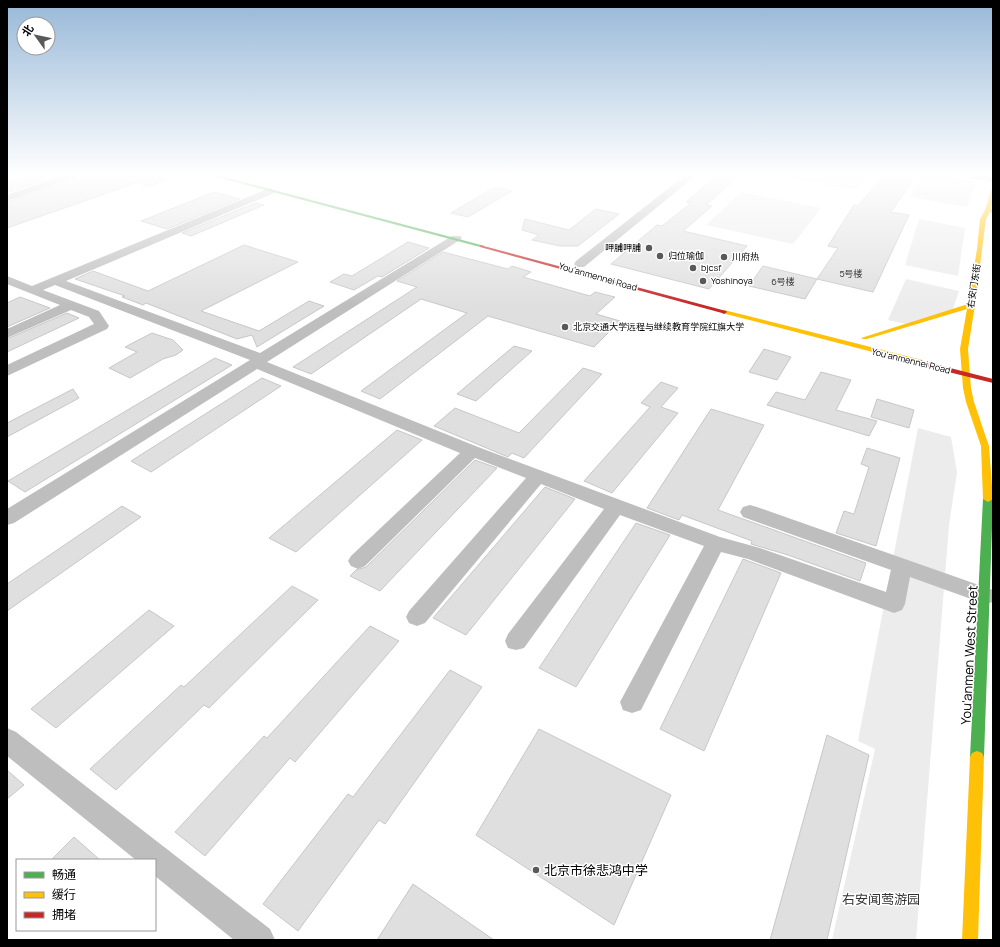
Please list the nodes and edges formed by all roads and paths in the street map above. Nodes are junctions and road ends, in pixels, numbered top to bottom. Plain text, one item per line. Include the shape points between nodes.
1 (207, 217) edge
2 (374, 217) edge
3 (395, 217) edge
4 (639, 217) edge
5 (985, 217) edge
6 (988, 217) edge
7 (456, 238) junction
8 (580, 264) junction
9 (7, 280) edge
10 (55, 281) junction
11 (32, 290) junction
12 (71, 305) junction
13 (972, 305) junction
14 (981, 308) dead end
15 (7, 334) edge
16 (857, 336) junction
17 (880, 342) dead end
18 (955, 360) dead end
19 (259, 361) junction
20 (968, 364) junction
21 (7, 372) edge
22 (966, 374) junction
23 (993, 381) edge
24 (472, 451) junction
25 (538, 476) junction
26 (616, 506) junction
27 (750, 512) dead end
28 (7, 518) edge
29 (716, 543) junction
30 (358, 561) dead end
31 (902, 567) junction
32 (985, 596) junction
33 (417, 617) dead end
34 (516, 641) dead end
35 (632, 702) dead end
36 (7, 740) edge
37 (259, 940) edge
38 (970, 940) edge

1 - 10 street
2 - 7 main road, You'anmennei Road
3 - 8 main road, You'anmennei Road
4 - 8 street
5 - 13 main road, 右安门东街
6 - 14 main road
7 - 19 street
7 - 22 main road, You'anmennei Road via 668,297
8 - 16 main road, You'anmennei Road via 710,300
9 - 11 street
10 - 11 street
10 - 19 street
11 - 12 street
12 - 15 street
12 - 21 street via 94,314 102,326
13 - 16 main road
13 - 20 main road, 右安门东街 via 964,349
16 - 17 main road, You'anmennei Road
18 - 20 main road, You'anmennei Road
19 - 24 street
19 - 28 street
20 - 22 main road, 右安门东街
22 - 23 main road, You'anmennei Road
22 - 32 main road, You'anmen West Street via 970,402 985,446 988,482
24 - 25 street
24 - 30 street
25 - 26 street
25 - 33 street
26 - 29 street
26 - 34 street
27 - 31 street
29 - 31 street via 753,553 894,604
29 - 35 street
31 - 32 street
32 - 38 main road, You'anmen West Street
36 - 37 street

